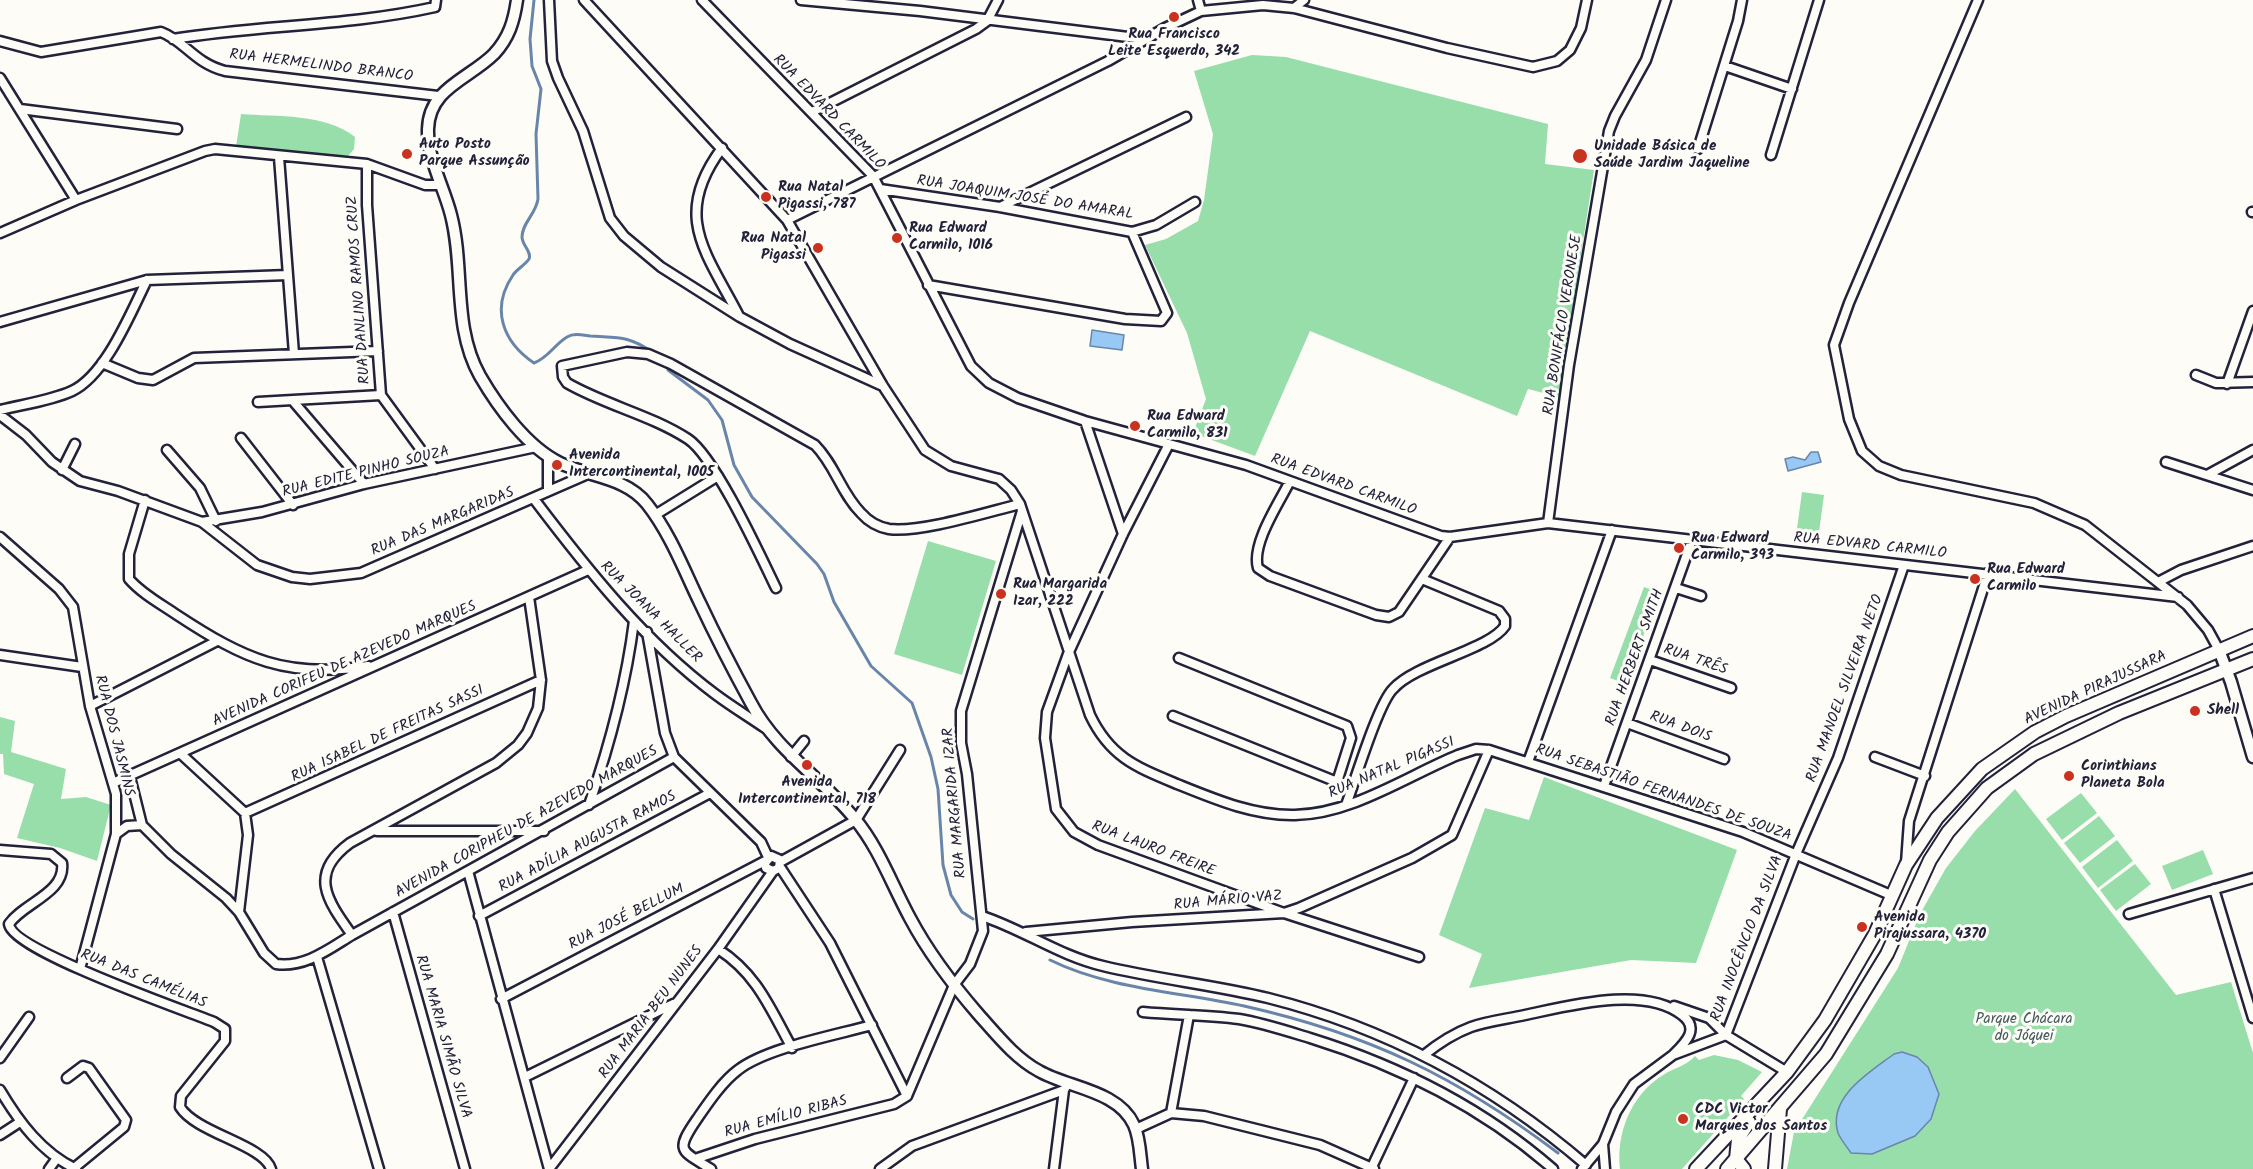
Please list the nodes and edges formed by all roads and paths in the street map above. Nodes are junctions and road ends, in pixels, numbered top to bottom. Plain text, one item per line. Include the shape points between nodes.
1 (517, 0) edge
2 (549, 0) edge
3 (584, 0) edge
4 (702, 0) edge
5 (801, 0) edge
6 (998, 0) edge
7 (1198, 0) edge
8 (1304, 0) edge
9 (1666, 0) edge
10 (1742, 0) edge
11 (1819, 0) edge
12 (1978, 0) edge
13 (1585, 1) edge
14 (436, 3) edge
15 (1294, 8) junction
16 (1201, 11) junction
17 (987, 21) junction
18 (173, 39) junction
19 (1144, 39) junction
20 (0, 40) edge
21 (1725, 66) junction
22 (0, 78) edge
23 (1792, 89) junction
24 (438, 96) junction
25 (21, 109) junction
26 (812, 112) junction
27 (1186, 117) dead end
28 (177, 129) dead end
29 (722, 148) junction
30 (1698, 149) dead end
31 (1771, 155) dead end
32 (279, 156) junction
33 (367, 164) junction
34 (873, 176) junction
35 (441, 185) junction
36 (880, 189) junction
37 (76, 200) junction
38 (1195, 202) dead end
39 (1000, 207) junction
40 (787, 220) junction
41 (0, 232) edge
42 (1132, 232) junction
43 (288, 275) junction
44 (147, 280) junction
45 (928, 285) junction
46 (2253, 311) edge
47 (740, 317) junction
48 (0, 322) edge
49 (378, 351) junction
50 (294, 354) junction
51 (102, 363) junction
52 (2196, 375) dead end
53 (2253, 382) edge
54 (2227, 384) junction
55 (883, 386) junction
56 (381, 394) junction
57 (293, 401) junction
58 (258, 402) dead end
59 (0, 410) edge
60 (0, 415) edge
61 (1085, 421) junction
62 (241, 438) dead end
63 (75, 444) dead end
64 (1169, 444) junction
65 (536, 447) junction
66 (167, 450) dead end
67 (2253, 450) edge
68 (548, 456) junction
69 (2166, 462) dead end
70 (435, 469) junction
71 (575, 469) junction
72 (62, 470) junction
73 (590, 473) junction
74 (2209, 474) junction
75 (717, 476) junction
76 (1290, 481) junction
77 (364, 484) junction
78 (567, 484) junction
79 (2253, 490) edge
80 (548, 491) junction
81 (534, 499) junction
82 (145, 500) junction
83 (293, 505) junction
84 (1021, 507) junction
85 (655, 515) junction
86 (216, 521) junction
87 (202, 522) junction
88 (1548, 523) junction
89 (1612, 530) junction
90 (1123, 534) junction
91 (0, 537) edge
92 (1450, 537) junction
93 (1692, 540) junction
94 (2253, 546) edge
95 (1904, 565) junction
96 (588, 570) junction
97 (1988, 573) junction
98 (1422, 579) junction
99 (2160, 581) junction
100 (776, 588) dead end
101 (1676, 588) junction
102 (1701, 596) dead end
103 (529, 597) junction
104 (2178, 597) junction
105 (634, 621) junction
106 (646, 632) junction
107 (2253, 636) edge
108 (218, 641) junction
109 (2219, 650) junction
110 (1068, 654) junction
111 (0, 655) edge
112 (1179, 657) dead end
113 (2253, 659) edge
114 (1650, 660) junction
115 (380, 664) junction
116 (82, 667) junction
117 (2227, 670) junction
118 (541, 680) junction
119 (1731, 688) dead end
120 (90, 706) junction
121 (1173, 716) dead end
122 (2066, 716) junction
123 (1627, 723) junction
124 (766, 728) junction
125 (804, 741) dead end
126 (900, 750) dead end
127 (1489, 750) junction
128 (181, 754) junction
129 (2034, 754) junction
130 (674, 757) junction
131 (791, 757) junction
132 (1875, 757) dead end
133 (2253, 757) edge
134 (1724, 759) dead end
135 (1528, 762) junction
136 (1925, 776) junction
137 (130, 777) junction
138 (1337, 782) junction
139 (113, 783) junction
140 (1604, 786) junction
141 (1352, 788) junction
142 (710, 793) junction
143 (589, 805) junction
144 (1346, 805) junction
145 (245, 813) junction
146 (856, 820) junction
147 (142, 825) junction
148 (374, 831) junction
149 (544, 831) junction
150 (116, 834) junction
151 (0, 850) edge
152 (1796, 854) junction
153 (767, 859) junction
154 (1906, 865) junction
155 (778, 867) junction
156 (468, 872) junction
157 (2253, 878) edge
158 (2214, 889) junction
159 (1893, 896) junction
160 (238, 912) junction
161 (393, 912) junction
162 (1284, 913) junction
163 (2129, 914) dead end
164 (479, 916) junction
165 (982, 916) junction
166 (4, 927) edge
167 (1026, 932) junction
168 (352, 935) junction
169 (718, 949) junction
170 (317, 957) junction
171 (1419, 957) dead end
172 (80, 969) junction
173 (954, 985) junction
174 (501, 999) junction
175 (675, 1003) junction
176 (1665, 1004) junction
177 (1143, 1012) dead end
178 (1189, 1015) junction
179 (28, 1017) dead end
180 (2253, 1018) edge
181 (872, 1025) junction
182 (1726, 1035) junction
183 (792, 1048) junction
184 (1424, 1055) junction
185 (1673, 1055) junction
186 (0, 1058) edge
187 (1787, 1072) junction
188 (525, 1077) junction
189 (67, 1078) dead end
190 (1414, 1078) junction
191 (1065, 1087) junction
192 (0, 1090) edge
193 (907, 1096) junction
194 (1780, 1109) junction
195 (1171, 1113) junction
196 (20, 1122) junction
197 (1136, 1129) junction
198 (0, 1135) edge
199 (1603, 1144) junction
200 (57, 1158) junction
201 (694, 1159) junction
202 (1732, 1164) edge
203 (1584, 1167) edge
204 (1372, 1168) edge
205 (49, 1169) edge
206 (75, 1169) edge
207 (271, 1169) edge
208 (379, 1169) edge
209 (465, 1169) edge
210 (549, 1169) edge
211 (711, 1169) edge
212 (880, 1169) edge
213 (1054, 1169) edge
214 (1142, 1169) edge
215 (1552, 1169) edge
216 (1605, 1169) edge
217 (1696, 1169) edge
218 (1744, 1169) edge
219 (1775, 1169) edge

1 - 24 street via 513,23 494,54
2 - 47 street via 552,61 583,131 610,218 624,236 661,267
3 - 29 street, RUA NATAL PIGASSI
4 - 26 street, RUA EDVARD CARMILO
5 - 17 street
6 - 17 street
7 - 16 street
8 - 15 street
9 - 88 street, RUA BONIFÁCIO VERONESE via 1646,60 1609,131 1569,365
10 - 21 street
11 - 23 street
12 - 99 street via 1834,345 1849,419 1862,451 1879,466 1901,475 2034,503 2085,525
13 - 15 street via 1581,28 1570,50 1557,61 1533,67
14 - 18 street via 389,16
15 - 16 street via 1263,5
16 - 19 street
17 - 19 street
17 - 26 street
18 - 20 street via 161,32 149,32 41,52
18 - 24 street, RUA HERMELINDO BRANCO via 200,60 225,71
19 - 34 street via 1108,61
21 - 23 street
21 - 30 street
22 - 25 street
23 - 31 street
24 - 35 street via 430,112 428,139
25 - 28 street
25 - 37 street
26 - 34 street, RUA EDVARD CARMILO
27 - 39 street
29 - 40 street, RUA NATAL PIGASSI
29 - 47 street via 704,177 695,216 709,258
32 - 33 street
32 - 37 street via 205,150
32 - 43 street
33 - 35 street via 425,185
33 - 49 street, RUA DANLINO RAMOS CRUZ
34 - 36 street, RUA EDVARD CARMILO
34 - 40 street
35 - 65 street via 452,218 461,320 473,362 490,392
36 - 39 street, RUA JOAQUIM JOSÉ DO AMARAL
36 - 45 street, RUA EDVARD CARMILO
37 - 41 street
38 - 42 street, RUA JOAQUIM JOSÉ DO AMARAL via 1156,225
39 - 42 street, RUA JOAQUIM JOSÉ DO AMARAL
40 - 55 street, RUA NATAL PIGASSI
42 - 45 street via 1167,313 1161,321 1125,319
43 - 44 street
43 - 50 street
44 - 48 street
44 - 51 street
45 - 61 street, RUA EDVARD CARMILO via 971,366 982,378 1018,398
46 - 54 street
47 - 55 street
49 - 50 street
49 - 56 street, RUA DANLINO RAMOS CRUZ
50 - 51 street via 194,358 153,381
51 - 59 street via 74,390
52 - 54 street
53 - 54 street
55 - 84 street, RUA NATAL PIGASSI via 925,450 951,465 999,479
56 - 57 street
56 - 70 street, RUA DANLINO RAMOS CRUZ
57 - 58 street
57 - 77 street
60 - 72 street, RUA DAS MARGARIDAS
61 - 64 street, RUA EDVARD CARMILO
61 - 90 street
62 - 83 street
63 - 72 street
64 - 76 street, RUA EDVARD CARMILO
64 - 90 street, RUA LAURO FREIRE
65 - 68 street
65 - 70 street, RUA EDITE PINHO SOUZA
66 - 86 street via 200,488
67 - 74 street
68 - 71 street
68 - 80 street
69 - 74 street
70 - 77 street, RUA EDITE PINHO SOUZA
71 - 73 street
71 - 78 street
72 - 82 street, RUA DAS MARGARIDAS via 88,485
73 - 78 street, RUA DAS MARGARIDAS
73 - 85 street via 628,488
74 - 79 street
75 - 84 street via 687,438 567,382 561,373 564,365 627,352 648,354 671,364 815,445 833,465 861,513 888,529
75 - 85 street
75 - 100 street
76 - 92 street, RUA EDVARD CARMILO
76 - 98 street via 1260,542 1256,562 1263,572 1384,617 1398,612
77 - 83 street, RUA EDITE PINHO SOUZA
78 - 80 street, RUA DAS MARGARIDAS
80 - 81 street, RUA DAS MARGARIDAS
81 - 87 street, RUA DAS MARGARIDAS via 402,557 361,573 333,578 292,577 266,568
81 - 96 street, RUA JOANA HALLER
82 - 87 street, RUA DAS MARGARIDAS
82 - 108 street via 129,554 129,579
83 - 86 street, RUA EDITE PINHO SOUZA
84 - 110 street, RUA NATAL PIGASSI
84 - 165 street, RUA MARGARIDA IZAR via 961,711 961,743
85 - 124 street
86 - 87 street, RUA EDITE PINHO SOUZA
88 - 89 street, RUA EDVARD CARMILO
88 - 92 street, RUA EDVARD CARMILO
89 - 93 street, RUA EDVARD CARMILO
89 - 135 street
90 - 110 street, RUA LAURO FREIRE
91 - 116 street, RUA DOS JASMINS via 68,598 75,616
92 - 98 street
93 - 95 street, RUA EDVARD CARMILO
93 - 101 street, RUA HERBERT SMITH
94 - 99 street
95 - 97 street, RUA EDVARD CARMILO
95 - 152 street, RUA MANOEL SILVEIRA NETO via 1856,709
96 - 103 street, AVENIDA CORIFEU DE AZEVEDO MARQUES
96 - 105 street, RUA JOANA HALLER
97 - 104 street, RUA EDVARD CARMILO
97 - 136 street
98 - 141 street via 1499,611 1505,626 1494,636 1394,688
99 - 104 street
101 - 102 street
101 - 114 street, RUA HERBERT SMITH
103 - 115 street, AVENIDA CORIFEU DE AZEVEDO MARQUES
103 - 118 street
104 - 109 street via 2198,617
105 - 106 street, RUA JOANA HALLER
105 - 143 street via 616,722
106 - 124 street, RUA JOANA HALLER via 716,694
106 - 130 street, AVENIDA CORIPHEU DE AZEVEDO MARQUES via 659,704
107 - 109 main road, AVENIDA PIRAJUSSARA
108 - 115 street via 260,660 294,669 332,672
108 - 120 street
109 - 117 street
109 - 122 main road, AVENIDA PIRAJUSSARA
110 - 144 street, RUA NATAL PIGASSI via 1090,715 1102,736 1116,753 1142,769 1216,800 1265,813 1295,815
110 - 162 street, RUA LAURO FREIRE via 1047,712 1045,731 1053,797 1067,825 1098,845
111 - 116 street
112 - 138 street via 1347,726 1351,738
113 - 117 main road
114 - 119 street, RUA TRÊS
114 - 123 street, RUA HERBERT SMITH
115 - 128 street, AVENIDA CORIFEU DE AZEVEDO MARQUES
116 - 120 street, RUA DOS JASMINS
117 - 129 main road
117 - 133 street
118 - 145 street, RUA ISABEL DE FREITAS SASSI
118 - 148 street via 538,708 518,745
120 - 139 street, RUA DOS JASMINS
121 - 138 street
122 - 129 main road via 2072,718 2074,728
122 - 154 main road, AVENIDA PIRAJUSSARA via 2035,732 1982,769 1937,818
123 - 134 street, RUA DOIS
123 - 140 street, RUA HERBERT SMITH
124 - 131 street
125 - 131 street
126 - 146 street
127 - 135 street, RUA SEBASTIÃO FERNANDES DE SOUZA
127 - 144 street, RUA NATAL PIGASSI via 1458,755
127 - 162 street, RUA MÁRIO VAZ via 1452,835 1412,858
128 - 137 street, AVENIDA CORIFEU DE AZEVEDO MARQUES
128 - 145 street
129 - 194 main road via 1987,788 1948,832 1920,879 1866,992 1826,1054
130 - 142 street
130 - 143 street, AVENIDA CORIPHEU DE AZEVEDO MARQUES
131 - 146 street
132 - 136 street
135 - 140 street, RUA SEBASTIÃO FERNANDES DE SOUZA
136 - 154 street via 1907,831
137 - 139 street, AVENIDA CORIFEU DE AZEVEDO MARQUES
137 - 147 street
138 - 141 street
139 - 150 street, RUA DOS JASMINS via 118,804
140 - 152 street, RUA SEBASTIÃO FERNANDES DE SOUZA via 1743,832
141 - 144 street
142 - 153 street via 761,843
142 - 164 street, RUA ADÍLIA AUGUSTA RAMOS
143 - 149 street, AVENIDA CORIPHEU DE AZEVEDO MARQUES
145 - 160 street via 248,835
146 - 155 street, RUA MARIA BEU NUNES
146 - 173 street via 918,933
147 - 150 street via 127,826
147 - 160 street
148 - 149 street
148 - 168 street via 336,854 326,871 326,893
149 - 156 street, AVENIDA CORIPHEU DE AZEVEDO MARQUES
150 - 172 street, RUA DOS JASMINS
151 - 166 street, RUA DAS CAMÉLIAS via 51,854 61,860 63,867 55,885
152 - 159 street, RUA SEBASTIÃO FERNANDES DE SOUZA
152 - 182 street, RUA INOCÊNCIO DA SILVA
153 - 155 street via 776,856
153 - 155 street via 766,868
153 - 174 street, RUA JOSÉ BELLUM
154 - 159 main road, AVENIDA PIRAJUSSARA
155 - 169 street, RUA MARIA BEU NUNES
155 - 181 street via 830,943
156 - 161 street, AVENIDA CORIPHEU DE AZEVEDO MARQUES
156 - 164 street
157 - 158 street
158 - 163 street
158 - 180 street
159 - 187 main road, AVENIDA PIRAJUSSARA via 1825,1020
160 - 170 street, AVENIDA CORIPHEU DE AZEVEDO MARQUES via 264,953 276,964
161 - 168 street, AVENIDA CORIPHEU DE AZEVEDO MARQUES
161 - 209 street, RUA MARIA SIMÃO SILVA
162 - 167 street, RUA MÁRIO VAZ
162 - 171 street, RUA LAURO FREIRE
164 - 174 street
165 - 167 street
165 - 173 street, RUA MARGARIDA IZAR via 978,946
166 - 172 street, RUA DAS CAMÉLIAS via 43,953
167 - 184 street via 1060,951 1102,966 1312,1010
168 - 170 street, AVENIDA CORIPHEU DE AZEVEDO MARQUES
169 - 175 street, RUA MARIA BEU NUNES
169 - 183 street via 756,982
170 - 208 street
172 - 207 street, RUA DAS CAMÉLIAS via 225,1029 225,1041 181,1096 180,1107 192,1119 261,1156
173 - 191 street via 1019,1057
173 - 193 street, RUA MARGARIDA IZAR
174 - 188 street
175 - 188 street
175 - 210 street, RUA MARIA BEU NUNES
176 - 182 street via 1702,1015
176 - 184 street via 1600,1001 1522,1016 1448,1036
176 - 185 street via 1685,1017 1691,1028 1688,1039
177 - 178 street
178 - 190 street via 1282,1029 1361,1054
178 - 195 street
179 - 186 street
181 - 183 street
181 - 193 street
182 - 185 street
182 - 187 street
183 - 201 street via 738,1069 682,1140 684,1149
184 - 203 street via 1520,1111
185 - 199 street via 1646,1073 1625,1095
187 - 202 main road via 1740,1134
187 - 217 main road, AVENIDA PIRAJUSSARA
188 - 210 street
189 - 206 street via 83,1066 89,1068 126,1120 124,1127
190 - 204 street
190 - 215 street via 1481,1116
191 - 197 street via 1111,1101 1125,1112
191 - 212 street via 912,1146
191 - 213 street
192 - 196 street
193 - 201 street, RUA EMÍLIO RIBAS via 894,1104 755,1139
194 - 202 main road
194 - 219 main road
195 - 197 street
195 - 204 street via 1204,1116 1289,1136 1335,1150
196 - 198 street
196 - 200 street
197 - 214 street
199 - 203 street
199 - 216 street
200 - 205 street
200 - 206 street
201 - 211 street
202 - 218 main road

